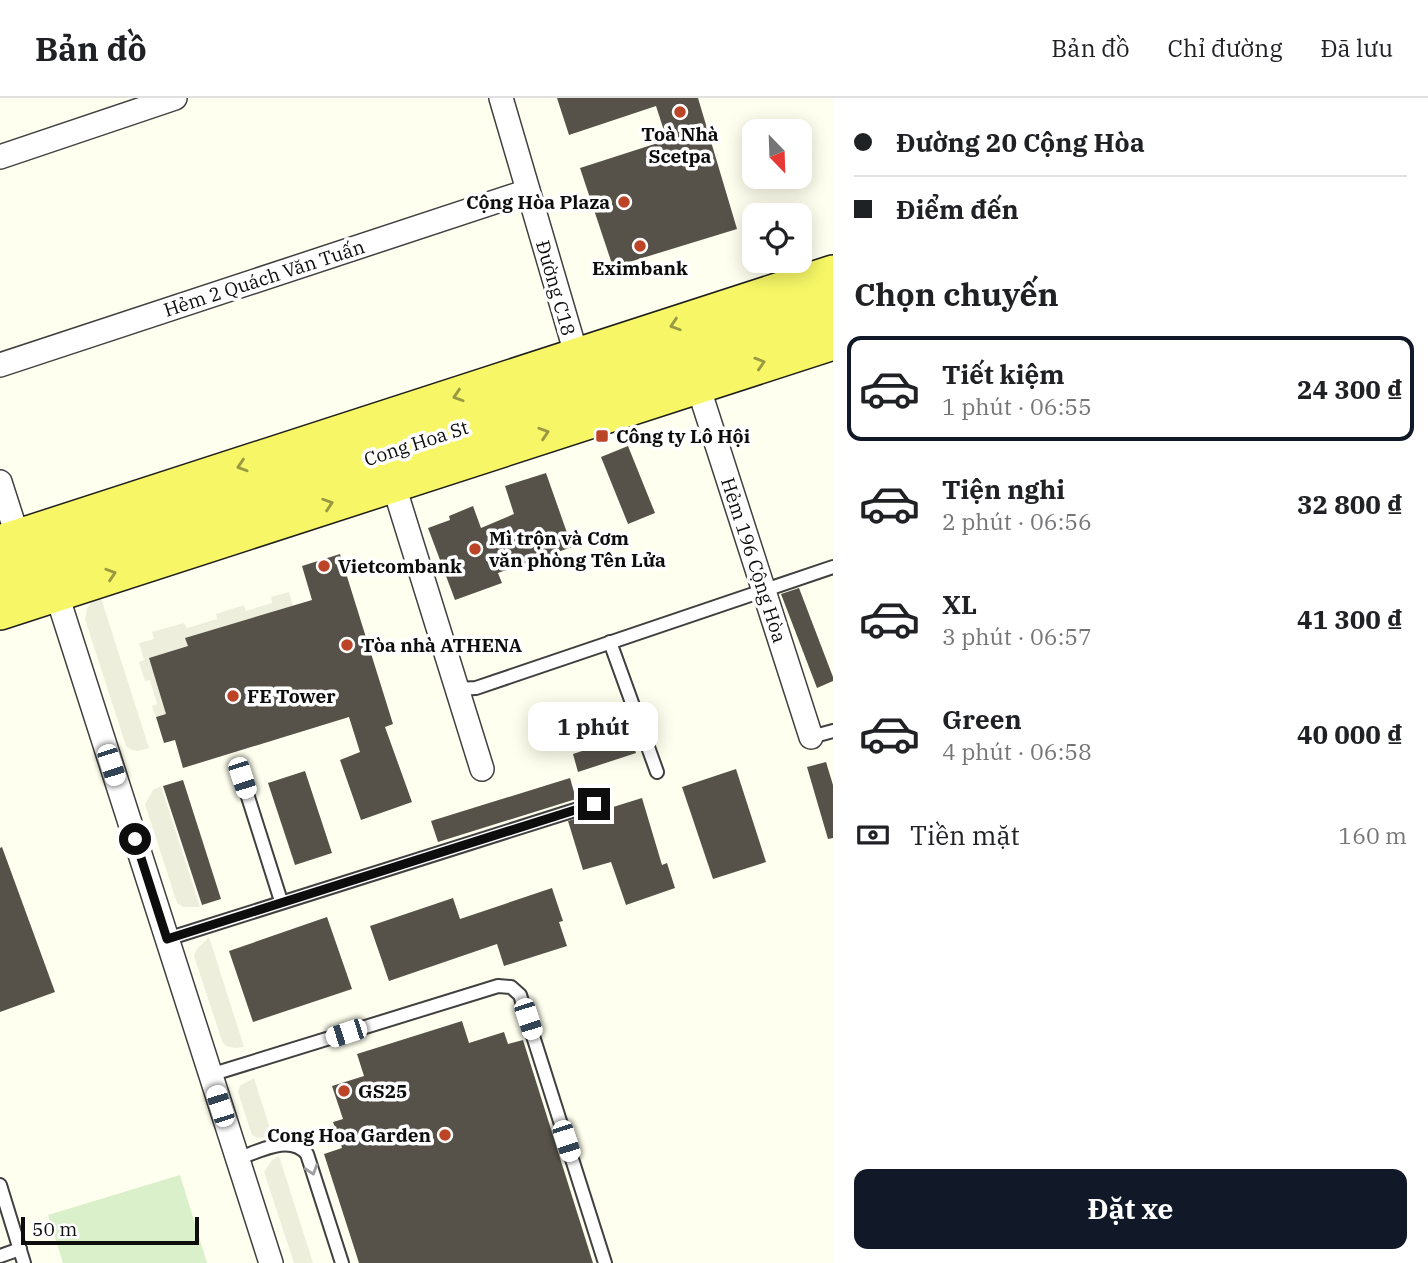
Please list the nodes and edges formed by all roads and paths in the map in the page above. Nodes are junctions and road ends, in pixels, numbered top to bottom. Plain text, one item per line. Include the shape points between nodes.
1 (175, 98) edge
2 (501, 98) edge
3 (0, 158) edge
4 (528, 191) junction
5 (833, 274) edge
6 (833, 307) edge
7 (833, 341) edge
8 (577, 357) junction
9 (0, 365) edge
10 (697, 383) junction
11 (0, 482) edge
12 (393, 482) junction
13 (9, 541) edge
14 (833, 567) edge
15 (0, 578) edge
16 (764, 589) junction
17 (56, 592) junction
18 (0, 611) edge
19 (610, 642) junction
20 (457, 689) junction
21 (822, 734) edge
22 (482, 769) dead end
23 (657, 772) dead end
24 (242, 778) dead end
25 (594, 804) dead end
26 (281, 901) junction
27 (167, 939) junction
28 (211, 1075) junction
29 (237, 1159) junction
30 (0, 1185) edge
31 (20, 1250) junction
32 (0, 1256) edge
33 (24, 1263) edge
34 (271, 1263) edge
35 (342, 1263) edge
36 (605, 1263) edge

1 - 3 street
2 - 4 street, Đường C18
4 - 8 street, Đường C18
4 - 9 street, Hẻm 2 Quách Văn Tuấn
5 -> 8 main road, Cong Hoa St
6 - 15 main road, Cong Hoa St
10 -> 7 main road, Cong Hoa St
8 -> 13 main road, Cong Hoa St
12 -> 10 main road, Cong Hoa St
10 - 16 street, Hẻm 196 Cộng Hòa
11 - 13 street
17 -> 12 main road, Cong Hoa St
12 - 20 street
14 - 16 lane
16 - 19 lane
16 - 21 street, Hẻm 196 Cộng Hòa
17 - 18 main road, Cong Hoa St
17 - 27 street
19 - 20 lane via 476,688
19 - 23 lane
20 - 22 street
24 - 26 lane
25 - 26 lane
26 - 27 lane
27 - 28 street
28 - 29 street
28 - 36 lane via 498,986 511,987 520,995
29 - 34 street
29 -> 35 lane via 282,1144 301,1147
30 - 31 lane
31 - 32 lane
31 - 33 lane

